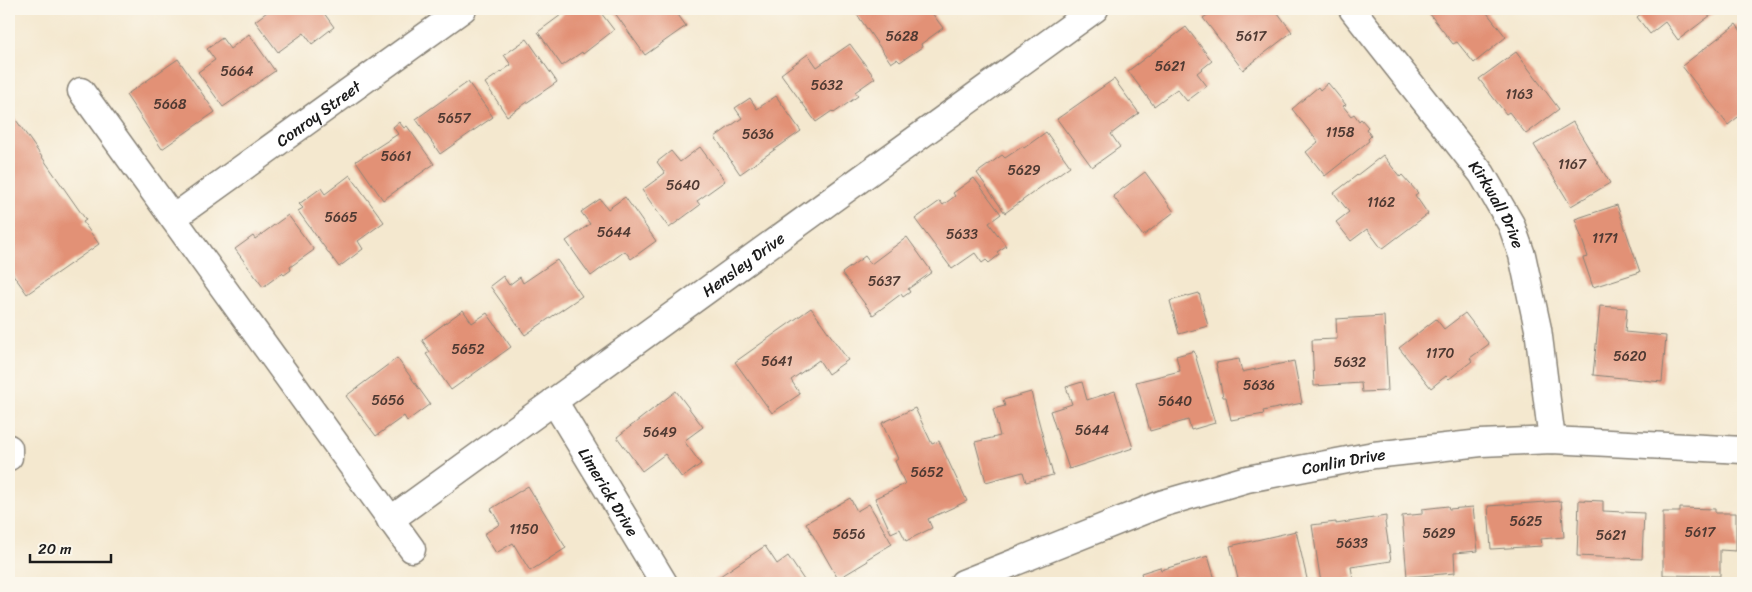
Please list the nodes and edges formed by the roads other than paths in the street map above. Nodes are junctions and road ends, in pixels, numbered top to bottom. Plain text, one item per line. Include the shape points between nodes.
1 (464, 9) edge
2 (1095, 9) edge
3 (1352, 9) edge
4 (81, 91) dead end
5 (173, 218) junction
6 (554, 400) junction
7 (1552, 440) junction
8 (9, 448) edge
9 (1743, 450) edge
10 (9, 457) edge
11 (390, 520) junction
12 (412, 549) dead end
13 (664, 583) edge
14 (963, 583) edge

1 - 5 street, Conroy Street
2 - 6 street, Hensley Drive
3 - 7 street, Kirkwall Drive via 1482,174 1511,224 1522,255 1538,329
4 - 5 street
5 - 11 street
6 - 11 street, Hensley Drive
6 - 13 street, Limerick Drive
7 - 9 street, Conlin Drive
7 - 14 street, Conlin Drive via 1481,443 1374,455 1247,479 1161,504
8 - 10 street
11 - 12 street

